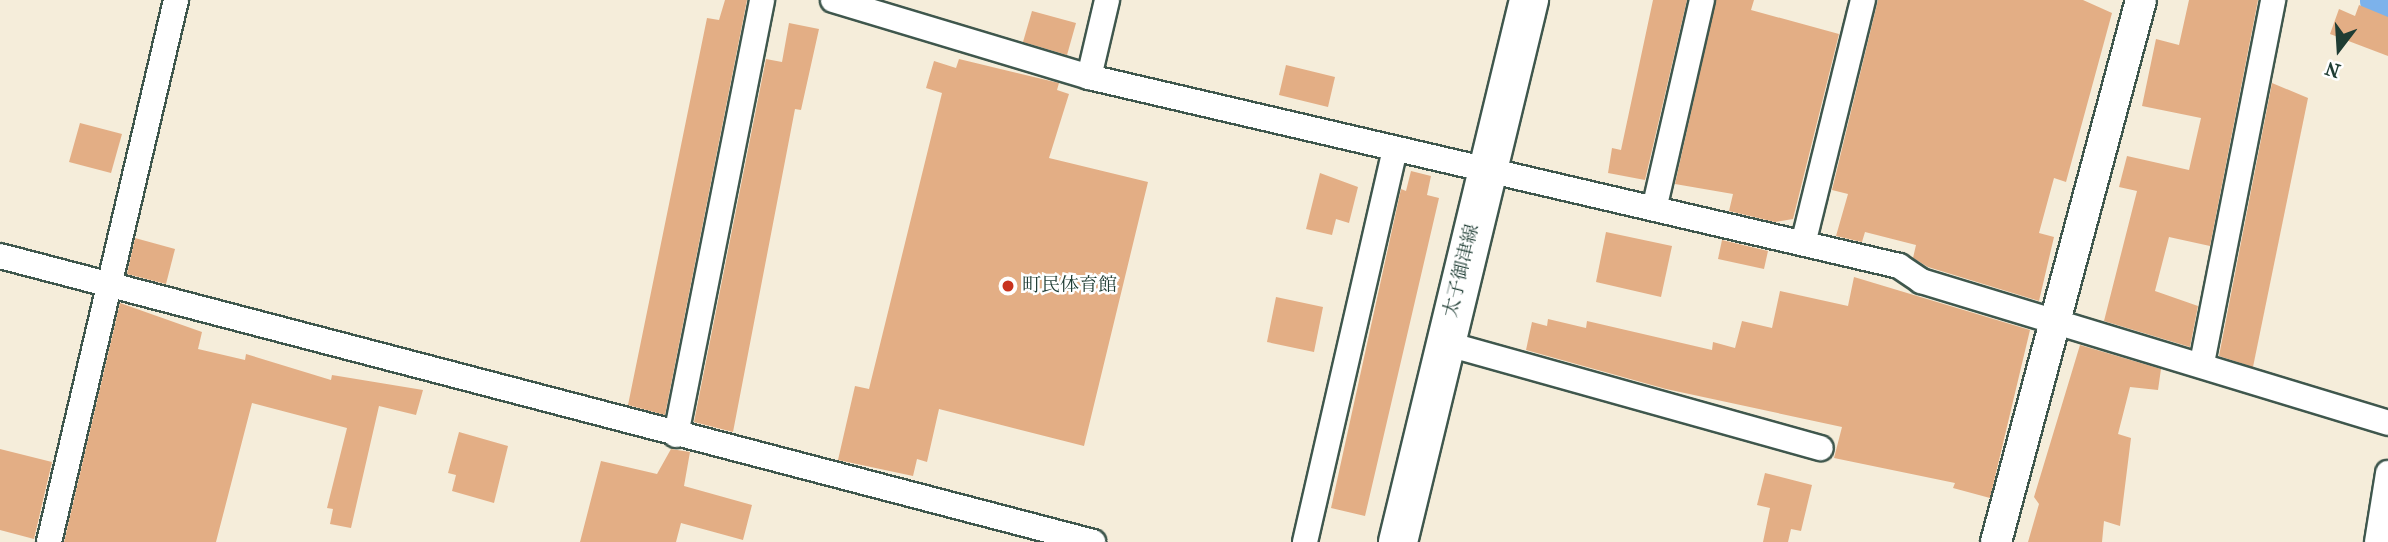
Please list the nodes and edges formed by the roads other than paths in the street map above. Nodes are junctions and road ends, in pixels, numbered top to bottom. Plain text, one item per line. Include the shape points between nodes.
1 (176, 0) edge
2 (762, 0) edge
3 (832, 0) edge
4 (1107, 0) edge
5 (1529, 0) edge
6 (1702, 0) edge
7 (1863, 0) edge
8 (2141, 0) edge
9 (2273, 0) edge
10 (1089, 77) junction
11 (1394, 152) junction
12 (1487, 173) junction
13 (1655, 205) junction
14 (1804, 240) junction
15 (0, 256) edge
16 (106, 289) junction
17 (2056, 320) junction
18 (1444, 343) junction
19 (2202, 363) junction
20 (2388, 423) edge
21 (676, 435) junction
22 (1821, 448) dead end
23 (2388, 473) edge
24 (49, 542) edge
25 (1093, 542) edge
26 (1305, 542) edge
27 (1398, 542) edge
28 (1996, 542) edge
29 (2377, 542) edge

1 - 16 street
2 - 21 street
3 - 10 street
4 - 10 street
5 - 12 main road, 太子御津線
6 - 13 street
7 - 14 street
8 - 17 street
9 - 19 street
10 - 11 street
11 - 12 street
11 - 26 street
12 - 13 street
12 - 18 main road, 太子御津線
13 - 14 street
14 - 17 street
15 - 16 street
16 - 21 street
16 - 24 street
17 - 19 street
17 - 28 street
18 - 22 street
18 - 27 main road, 太子御津線
19 - 20 street
21 - 25 street
23 - 29 street

